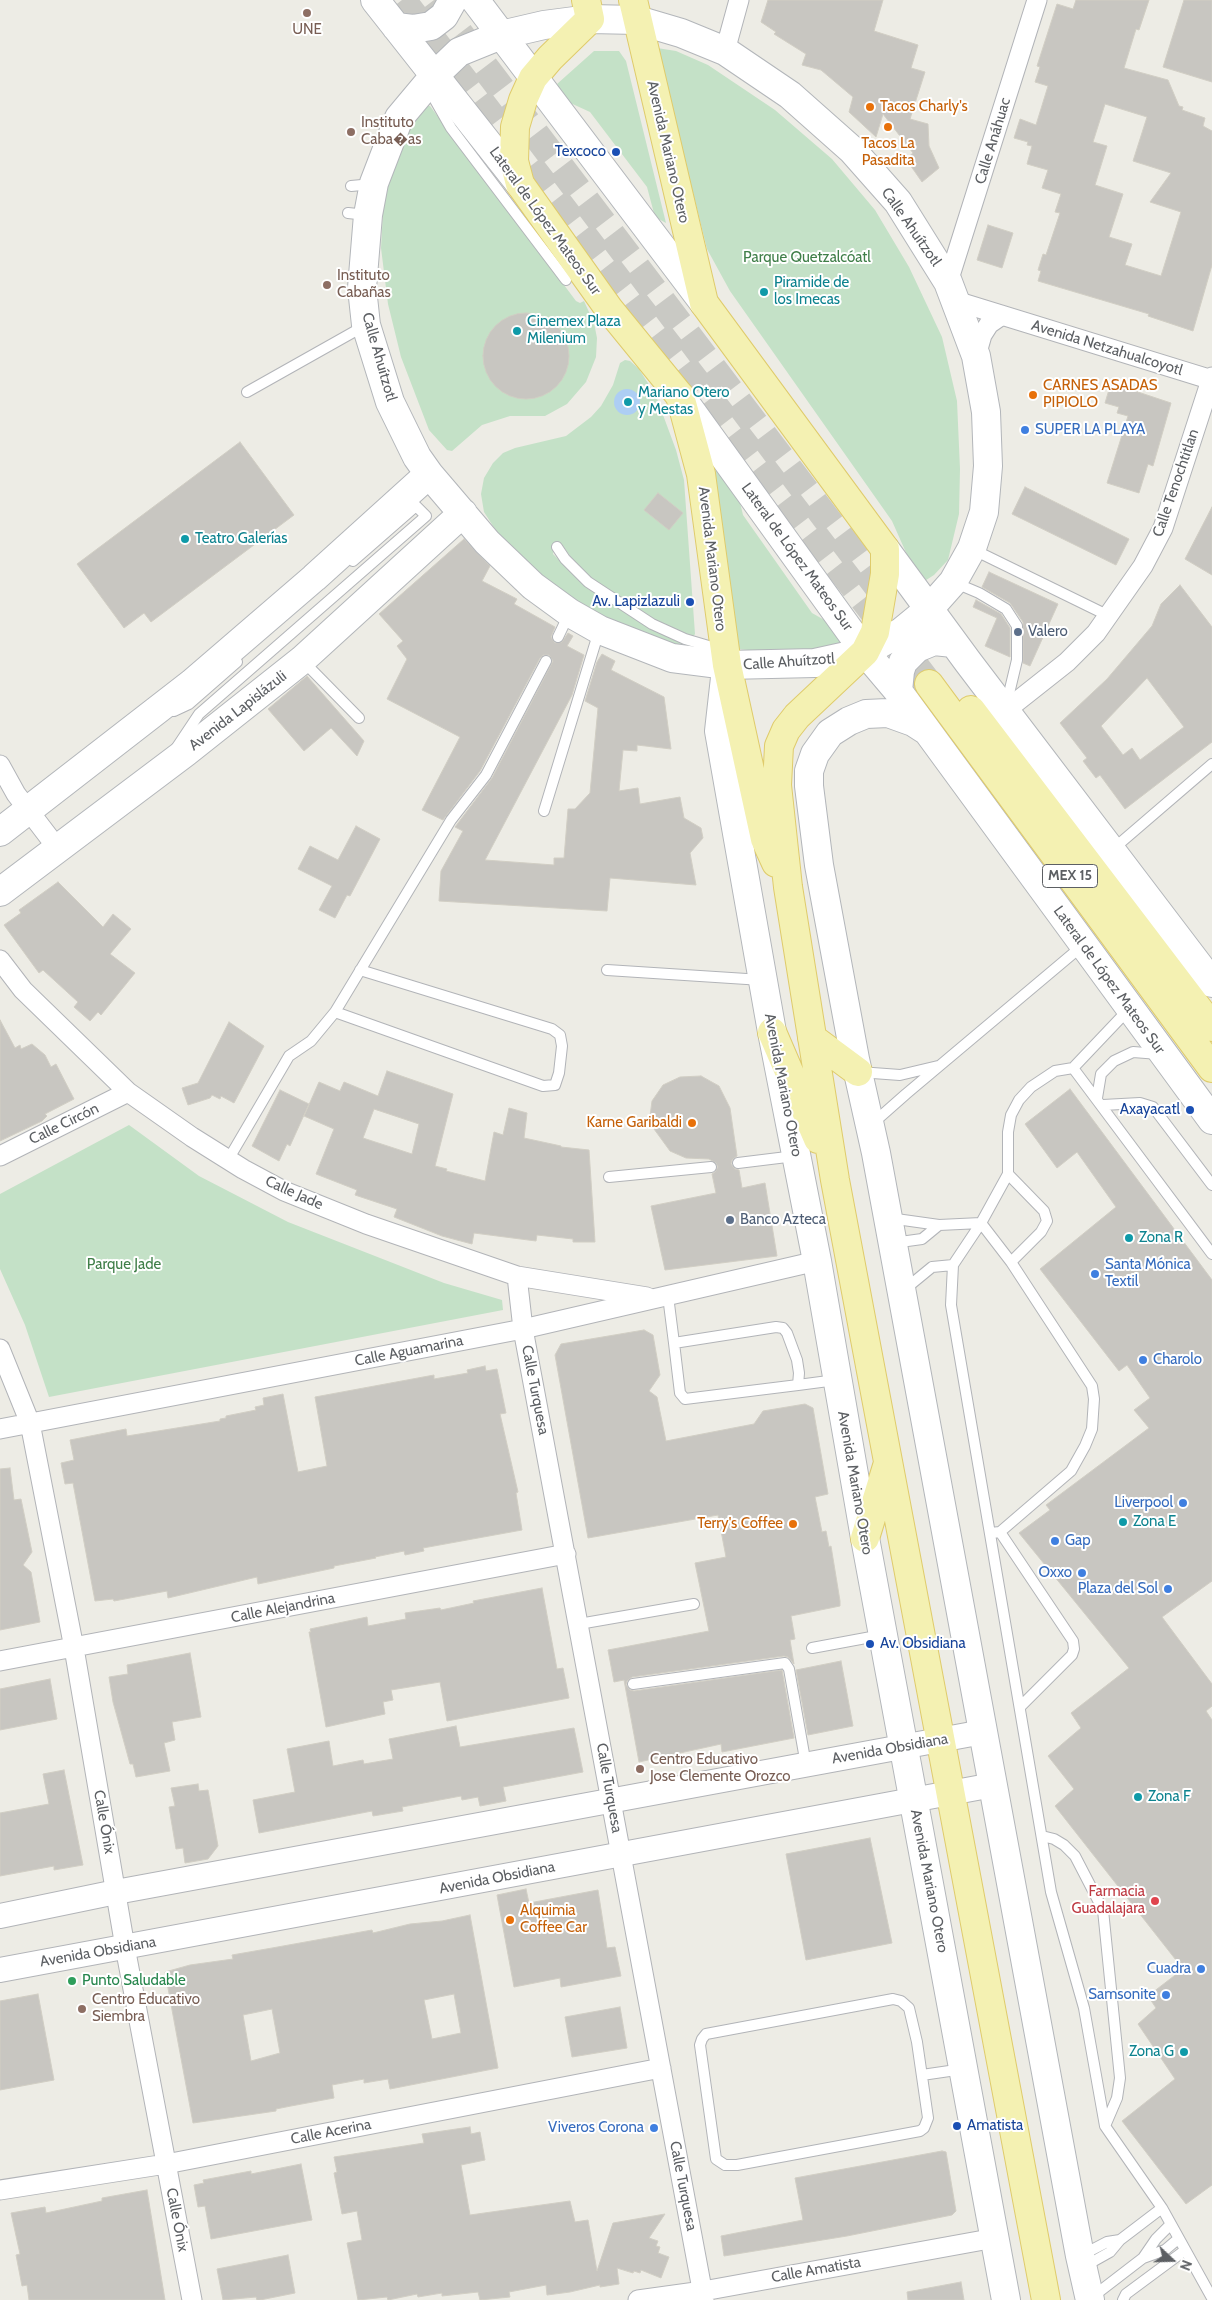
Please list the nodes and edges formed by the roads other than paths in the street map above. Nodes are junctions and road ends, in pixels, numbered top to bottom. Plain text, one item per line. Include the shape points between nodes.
1 (375, 0) edge
2 (453, 0) edge
3 (475, 0) edge
4 (740, 0) edge
5 (1037, 0) edge
6 (588, 10) edge
7 (635, 10) edge
8 (396, 27) junction
9 (501, 35) junction
10 (725, 51) junction
11 (435, 75) junction
12 (533, 78) junction
13 (520, 184) junction
14 (566, 280) dead end
15 (952, 292) junction
16 (704, 303) junction
17 (1002, 315) junction
18 (366, 325) junction
19 (976, 356) junction
20 (1212, 379) edge
21 (247, 392) dead end
22 (680, 396) junction
23 (429, 474) junction
24 (406, 495) junction
25 (463, 513) junction
26 (440, 535) junction
27 (556, 547) dead end
28 (972, 548) junction
29 (885, 549) junction
30 (343, 570) dead end
31 (952, 582) junction
32 (929, 609) junction
33 (570, 613) junction
34 (1109, 616) junction
35 (600, 630) junction
36 (558, 637) dead end
37 (954, 643) junction
38 (865, 652) junction
39 (248, 653) dead end
40 (726, 658) junction
41 (302, 660) junction
42 (546, 661) dead end
43 (898, 691) junction
44 (1005, 711) junction
45 (358, 718) dead end
46 (927, 731) junction
47 (128, 733) junction
48 (1212, 764) edge
49 (0, 765) edge
50 (159, 773) junction
51 (777, 785) junction
52 (28, 810) junction
53 (544, 811) dead end
54 (0, 832) edge
55 (58, 849) junction
56 (1111, 851) junction
57 (819, 865) junction
58 (788, 887) junction
59 (0, 892) edge
60 (1083, 945) junction
61 (0, 960) edge
62 (360, 970) junction
63 (607, 970) dead end
64 (763, 980) junction
65 (1212, 983) edge
66 (1130, 1009) junction
67 (335, 1012) junction
68 (1212, 1027) edge
69 (772, 1032) junction
70 (812, 1038) junction
71 (1164, 1054) junction
72 (942, 1065) junction
73 (1073, 1068) junction
74 (1212, 1068) edge
75 (858, 1072) junction
76 (128, 1092) junction
77 (1100, 1101) junction
78 (1212, 1120) edge
79 (870, 1127) junction
80 (796, 1155) junction
81 (0, 1156) edge
82 (228, 1160) junction
83 (738, 1163) dead end
84 (710, 1167) dead end
85 (1008, 1174) junction
86 (609, 1177) dead end
87 (835, 1180) junction
88 (1212, 1185) edge
89 (981, 1223) junction
90 (939, 1225) junction
91 (890, 1230) junction
92 (1212, 1254) edge
93 (817, 1261) junction
94 (1011, 1262) junction
95 (953, 1265) junction
96 (517, 1276) junction
97 (901, 1292) junction
98 (662, 1297) junction
99 (523, 1329) junction
100 (674, 1343) junction
101 (0, 1349) edge
102 (837, 1380) junction
103 (798, 1386) junction
104 (30, 1423) junction
105 (0, 1429) edge
106 (889, 1460) junction
107 (995, 1532) junction
108 (865, 1538) junction
109 (566, 1554) junction
110 (694, 1604) dead end
111 (579, 1624) junction
112 (883, 1634) junction
113 (74, 1648) junction
114 (812, 1648) dead end
115 (0, 1661) edge
116 (633, 1684) dead end
117 (1020, 1707) junction
118 (983, 1732) junction
119 (942, 1740) junction
120 (904, 1747) junction
121 (806, 1765) junction
122 (993, 1785) junction
123 (952, 1792) junction
124 (913, 1800) junction
125 (612, 1801) junction
126 (1042, 1836) junction
127 (621, 1854) junction
128 (116, 1892) junction
129 (0, 1916) edge
130 (125, 1947) junction
131 (0, 1970) edge
132 (661, 2068) junction
133 (964, 2069) junction
134 (922, 2074) junction
135 (1105, 2126) junction
136 (166, 2164) junction
137 (0, 2190) edge
138 (1162, 2208) junction
139 (1170, 2225) junction
140 (995, 2238) junction
141 (1178, 2239) junction
142 (1184, 2250) junction
143 (1143, 2258) junction
144 (1081, 2262) junction
145 (704, 2296) edge
146 (1212, 2298) edge
147 (1090, 2299) edge
148 (192, 2300) edge
149 (638, 2300) edge
150 (1006, 2300) edge
151 (1046, 2300) edge
152 (1123, 2300) edge

1 - 8 main road, Lateral de López Mateos Sur
2 - 8 main road via 444,16 431,26 414,29
3 - 9 main road
4 - 10 street
5 - 15 street, Calle Anáhuac
6 - 7 main road, Calle Ahuítzotl
6 - 9 main road, Calle Ahuítzotl
6 - 12 main road
7 - 10 main road, Calle Ahuítzotl
7 - 16 main road, Avenida Mariano Otero
8 - 11 main road, Lateral de López Mateos Sur
9 - 11 main road, Calle Ahuítzotl via 458,52
9 - 12 main road
10 - 15 main road, Calle Ahuítzotl via 790,95 852,150 898,202
11 - 13 main road, Lateral de López Mateos Sur
11 - 14 lane via 435,100 451,128
11 - 18 main road, Calle Ahuítzotl via 399,118 363,185 358,214
12 - 13 main road via 515,127 514,161
12 - 16 main road
13 - 22 main road, Lateral de López Mateos Sur via 609,308
15 - 17 street, Avenida Netzahualcoyotl
15 - 19 main road, Calle Ahuítzotl
16 - 29 main road
17 - 19 street via 988,324
17 - 20 street, Avenida Netzahualcoyotl
18 - 21 lane
18 - 23 main road, Calle Ahuítzotl via 390,402
19 - 28 main road, Calle Ahuítzotl via 986,412 988,466 984,512
20 - 34 street, Calle Tenochtitlan via 1163,528 1143,566
22 - 38 main road, Lateral de López Mateos Sur
22 - 40 main road, Avenida Mariano Otero via 701,474
23 - 24 main road
23 - 25 main road, Calle Ahuítzotl
24 - 26 main road via 426,500 436,508
24 - 47 main road via 192,683
25 - 26 main road, Avenida Lapislázuli
25 - 33 main road, Calle Ahuítzotl via 487,542 527,580
26 - 41 main road, Avenida Lapislázuli
27 - 40 lane via 588,582 636,614
28 - 31 main road, Calle Ahuítzotl
28 - 34 lane
29 - 32 main road
29 - 38 main road, Avenida Mariano Otero via 881,607 875,632
30 - 50 lane via 416,506 426,516 200,714
31 - 32 main road, Calle Ahuítzotl
31 - 44 lane via 980,593 1006,609 1017,626 1017,660
32 - 37 main road
32 - 38 main road, Calle Ahuítzotl via 900,632
33 - 35 main road, Calle Ahuítzotl
33 - 36 lane
34 - 44 street, Calle Tenochtitlan via 1067,662
35 - 40 main road, Calle Ahuítzotl via 672,658
35 - 53 lane
37 - 43 main road via 934,641 917,648 903,662
37 - 44 main road
38 - 40 main road, Calle Ahuítzotl via 815,663
38 - 43 main road, Lateral de López Mateos Sur
38 - 51 main road, Avenida Mariano Otero via 786,730 779,746
39 - 47 lane via 190,704
40 - 58 main road, Avenida Mariano Otero via 764,839
40 - 64 main road, Avenida Mariano Otero via 719,731
41 - 45 lane
41 - 50 main road, Avenida Lapislázuli
42 - 62 lane via 486,775 451,820
43 - 46 main road, Lateral de López Mateos Sur
44 - 56 main road
46 - 57 main road via 900,717 878,712 844,724 825,739 811,763 809,778
46 - 60 main road, Lateral de López Mateos Sur
47 - 52 main road
48 - 56 lane
49 - 52 street
50 - 55 main road, Avenida Lapislázuli
51 - 57 main road via 806,846
51 - 58 main road, Avenida Mariano Otero
52 - 54 main road
52 - 55 street
55 - 59 main road, Avenida Lapislázuli
56 - 65 main road
57 - 75 main road
58 - 70 main road, Avenida Mariano Otero
60 - 66 main road, Lateral de López Mateos Sur
60 - 72 lane
61 - 76 street, Calle Jade via 23,990
62 - 67 lane
62 - 67 lane via 552,1029 560,1035 562,1046 559,1073 554,1084 543,1086
63 - 64 lane
64 - 69 main road, Avenida Mariano Otero
66 - 71 main road, Lateral de López Mateos Sur
66 - 73 lane
67 - 82 lane via 311,1041 289,1056
68 - 74 main road, MEX 15 via 936,678
69 - 80 main road, Avenida Mariano Otero
69 - 87 main road
70 - 75 main road
70 - 87 main road, Avenida Mariano Otero
71 - 77 lane via 1133,1052 1114,1061 1100,1074
71 - 78 main road, Lateral de López Mateos Sur
72 - 75 lane via 900,1075
72 - 79 lane
73 - 77 lane
73 - 85 lane via 1055,1071 1031,1087 1020,1100 1011,1115 1008,1132
75 - 79 main road
76 - 81 street, Calle Circón
76 - 82 street, Calle Jade
77 - 88 lane via 1140,1103 1153,1107
77 - 92 lane
79 - 91 main road
80 - 83 lane
80 - 93 main road, Avenida Mariano Otero
82 - 96 street, Calle Jade via 284,1191 366,1224
84 - 86 lane
85 - 89 lane
85 - 94 lane via 1044,1211 1047,1221 1041,1232
87 - 106 main road, Avenida Mariano Otero
89 - 90 lane
89 - 94 lane
89 - 95 lane
90 - 91 lane
90 - 91 lane via 922,1240
91 - 97 main road
93 - 98 street, Calle Aguamarina
93 - 102 main road, Avenida Mariano Otero
94 - 107 lane via 1092,1386 1094,1399 1092,1429 1071,1471
95 - 97 lane via 932,1266
95 - 107 lane via 951,1305
96 - 98 street, Calle Jade
96 - 99 street, Calle Turquesa
97 - 118 main road
98 - 99 street, Calle Aguamarina
98 - 100 lane
99 - 104 street, Calle Aguamarina
99 - 109 street, Calle Turquesa
100 - 103 lane via 783,1328 797,1360
100 - 103 lane via 680,1393 684,1399
101 - 104 street, Calle Ónix
102 - 103 lane
102 - 108 main road, Avenida Mariano Otero
104 - 105 street, Calle Aguamarina
104 - 113 street, Calle Ónix
106 - 108 main road
106 - 119 main road, Avenida Mariano Otero
107 - 117 lane
107 - 117 lane via 1072,1641 1074,1649 1072,1655
108 - 112 main road, Avenida Mariano Otero
109 - 111 street, Calle Turquesa
109 - 113 street, Calle Alejandrina
110 - 111 lane
111 - 125 street, Calle Turquesa
112 - 114 lane
112 - 120 main road, Avenida Mariano Otero
113 - 115 street, Calle Alejandrina
113 - 128 street, Calle Ónix
116 - 121 lane via 785,1663 789,1669
117 - 126 lane
118 - 119 street, Avenida Obsidiana
118 - 122 main road
119 - 120 street, Avenida Obsidiana
119 - 123 main road, Avenida Mariano Otero
120 - 121 street, Avenida Obsidiana
120 - 124 main road, Avenida Mariano Otero
121 - 125 street, Avenida Obsidiana
122 - 123 street, Avenida Obsidiana
122 - 144 main road
123 - 124 street, Avenida Obsidiana
123 - 151 main road, Avenida Mariano Otero
124 - 127 street, Avenida Obsidiana
124 - 133 main road, Avenida Mariano Otero
125 - 127 street, Calle Turquesa
125 - 128 street, Avenida Obsidiana
126 - 135 lane via 1051,1892 1084,2008
126 - 135 lane via 1064,1844 1075,1856 1103,1910 1120,2078 1117,2098
127 - 130 street, Avenida Obsidiana
127 - 132 street, Calle Turquesa
128 - 129 street, Avenida Obsidiana
128 - 130 street, Calle Ónix
130 - 131 street, Avenida Obsidiana
130 - 136 street, Calle Ónix
132 - 136 street, Calle Acerina
132 - 145 street, Calle Turquesa
133 - 134 lane
133 - 140 main road, Avenida Mariano Otero
134 - 134 lane via 909,2008 893,1998 706,2034 701,2042 716,2159 725,2165 920,2131 928,2118
135 - 138 lane
136 - 137 street, Calle Acerina
136 - 148 street, Calle Ónix
138 - 139 lane
138 - 144 lane via 1120,2240 1110,2252
139 - 141 lane
139 - 143 lane
140 - 145 street, Calle Amatista
140 - 150 main road, Avenida Mariano Otero
141 - 142 lane
141 - 143 lane via 1165,2250
142 - 146 lane
142 - 152 lane
143 - 147 lane
144 - 147 main road
145 - 149 street, Calle Amatista

